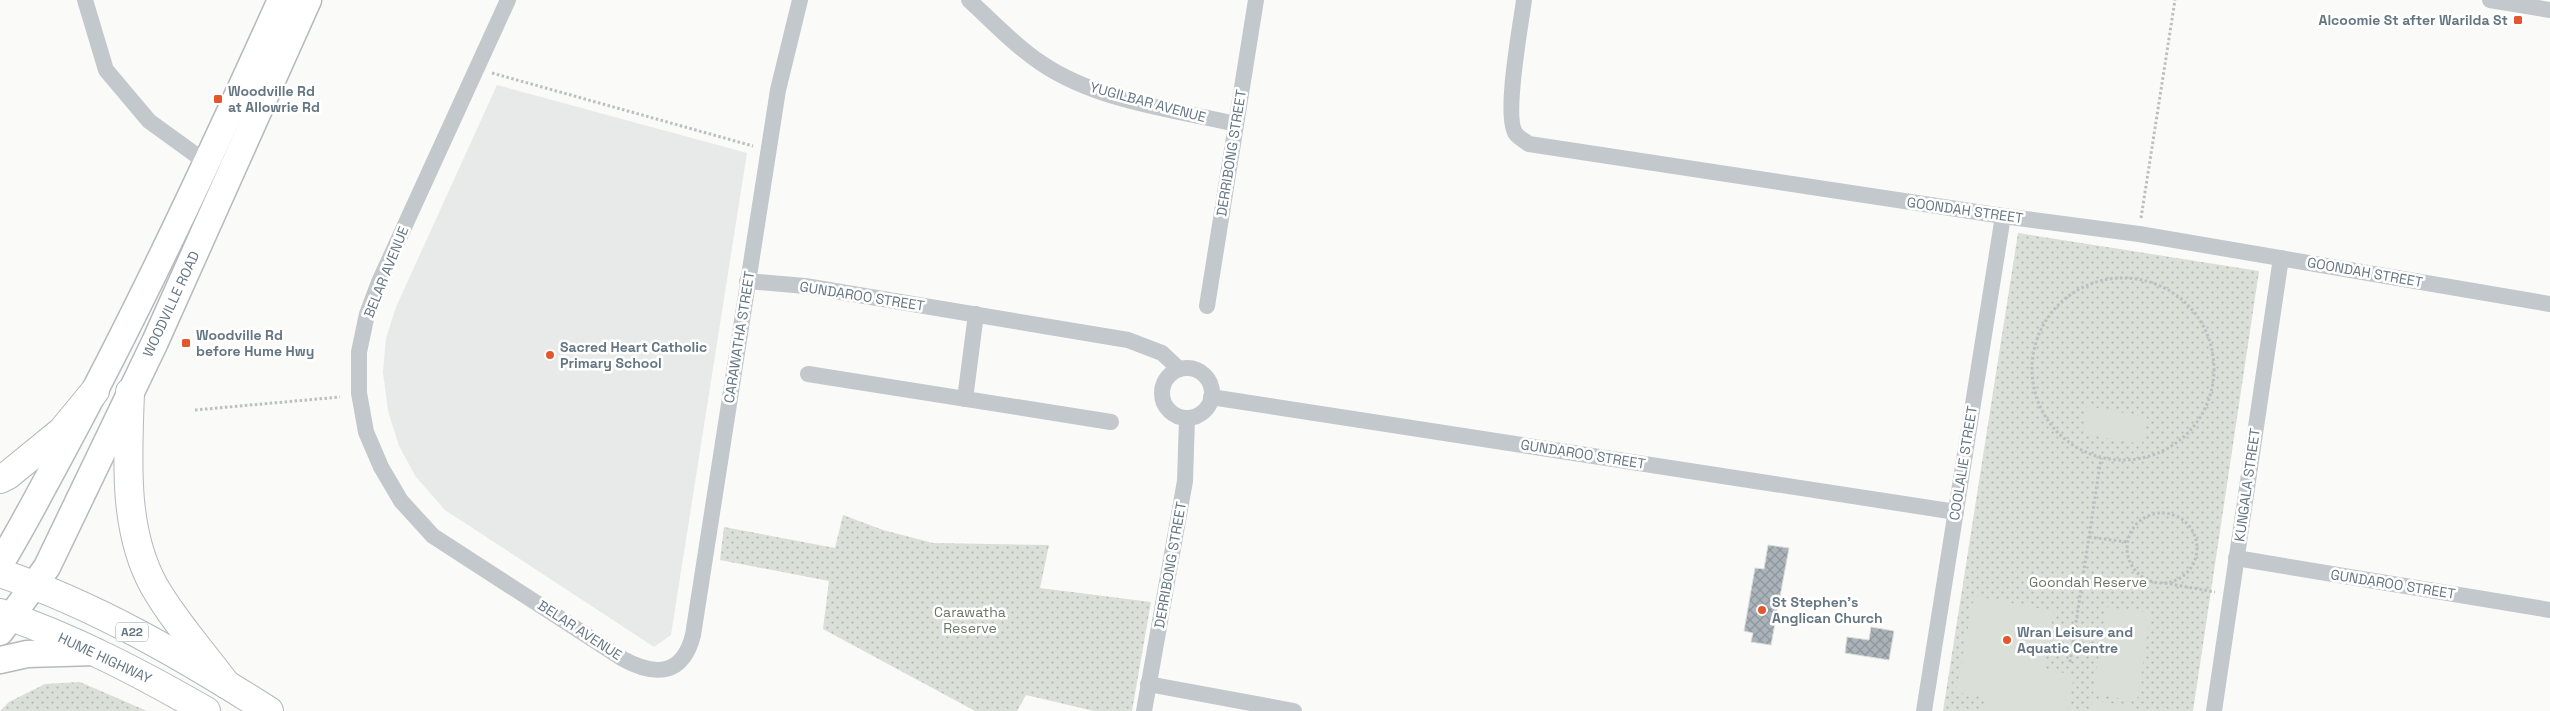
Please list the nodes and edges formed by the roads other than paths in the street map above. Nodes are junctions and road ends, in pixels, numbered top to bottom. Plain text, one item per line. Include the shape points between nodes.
1 (85, 0) edge
2 (281, 0) edge
3 (308, 0) edge
4 (508, 0) edge
5 (800, 0) edge
6 (969, 0) edge
7 (1256, 0) edge
8 (1524, 0) edge
9 (2490, 0) edge
10 (2550, 10) edge
11 (1236, 124) junction
12 (207, 163) junction
13 (2003, 216) junction
14 (2281, 258) junction
15 (747, 281) junction
16 (2550, 304) edge
17 (1207, 306) dead end
18 (976, 314) junction
19 (1179, 369) junction
20 (808, 374) dead end
21 (95, 390) junction
22 (130, 392) junction
23 (1211, 396) junction
24 (965, 399) junction
25 (1187, 418) junction
26 (1111, 422) dead end
27 (0, 479) edge
28 (1956, 512) junction
29 (2236, 558) junction
30 (0, 564) edge
31 (0, 574) edge
32 (14, 610) edge
33 (2550, 610) edge
34 (96, 652) junction
35 (0, 660) edge
36 (672, 668) joint
37 (226, 684) junction
38 (1148, 684) junction
39 (206, 711) edge
40 (268, 711) edge
41 (1144, 711) edge
42 (1294, 711) edge
43 (1924, 711) edge
44 (2214, 711) edge

1 - 12 street via 106,70 149,122
2 - 12 main road, WOODVILLE ROAD
3 - 22 main road, WOODVILLE ROAD
4 - 36 street, BELAR AVENUE via 397,240 367,314 359,352 359,393 366,432 401,501 433,536 634,665 659,670
5 - 15 street, CARAWATHA STREET via 778,90
6 - 11 street, YUGILBAR AVENUE via 1040,63 1075,82 1115,96
7 - 11 street, DERRIBONG STREET
8 - 13 street, GOONDAH STREET via 1511,120 1516,134 1528,144
9 - 10 street
11 - 17 street, DERRIBONG STREET
12 - 21 main road, WOODVILLE ROAD
13 - 14 street, GOONDAH STREET via 2139,234
13 - 28 street, COOLALIE STREET
14 - 16 street, GOONDAH STREET
14 - 29 street, KUNGALA STREET
15 - 18 street, GUNDAROO STREET via 805,286
15 - 36 street, CARAWATHA STREET via 693,635 689,651
18 - 19 street, GUNDAROO STREET via 1128,340 1162,353
18 - 24 street
19 - 23 street via 1188,368 1203,374 1211,388
19 - 25 street via 1167,378 1163,401 1172,413
20 - 24 street
21 - 27 highway via 62,431
21 - 30 main road, WOODVILLE ROAD
22 - 32 main road, WOODVILLE ROAD via 48,567
22 - 37 highway via 129,490 144,564 154,586
23 - 25 street via 1203,411
23 - 28 street, GUNDAROO STREET
24 - 26 street
25 - 38 street, DERRIBONG STREET via 1185,481
28 - 43 street, COOLALIE STREET
29 - 33 street, GUNDAROO STREET
29 - 44 street, KUNGALA STREET
31 - 32 highway, HUME HIGHWAY / A22
32 - 34 highway, HUME HIGHWAY / A22
32 - 37 highway, HUME HIGHWAY / A22 via 99,614
34 - 35 main road via 27,654
34 - 39 highway, HUME HIGHWAY / A22 via 135,670
37 - 40 highway, HUME HIGHWAY / A22
38 - 41 street, DERRIBONG STREET
38 - 42 street

